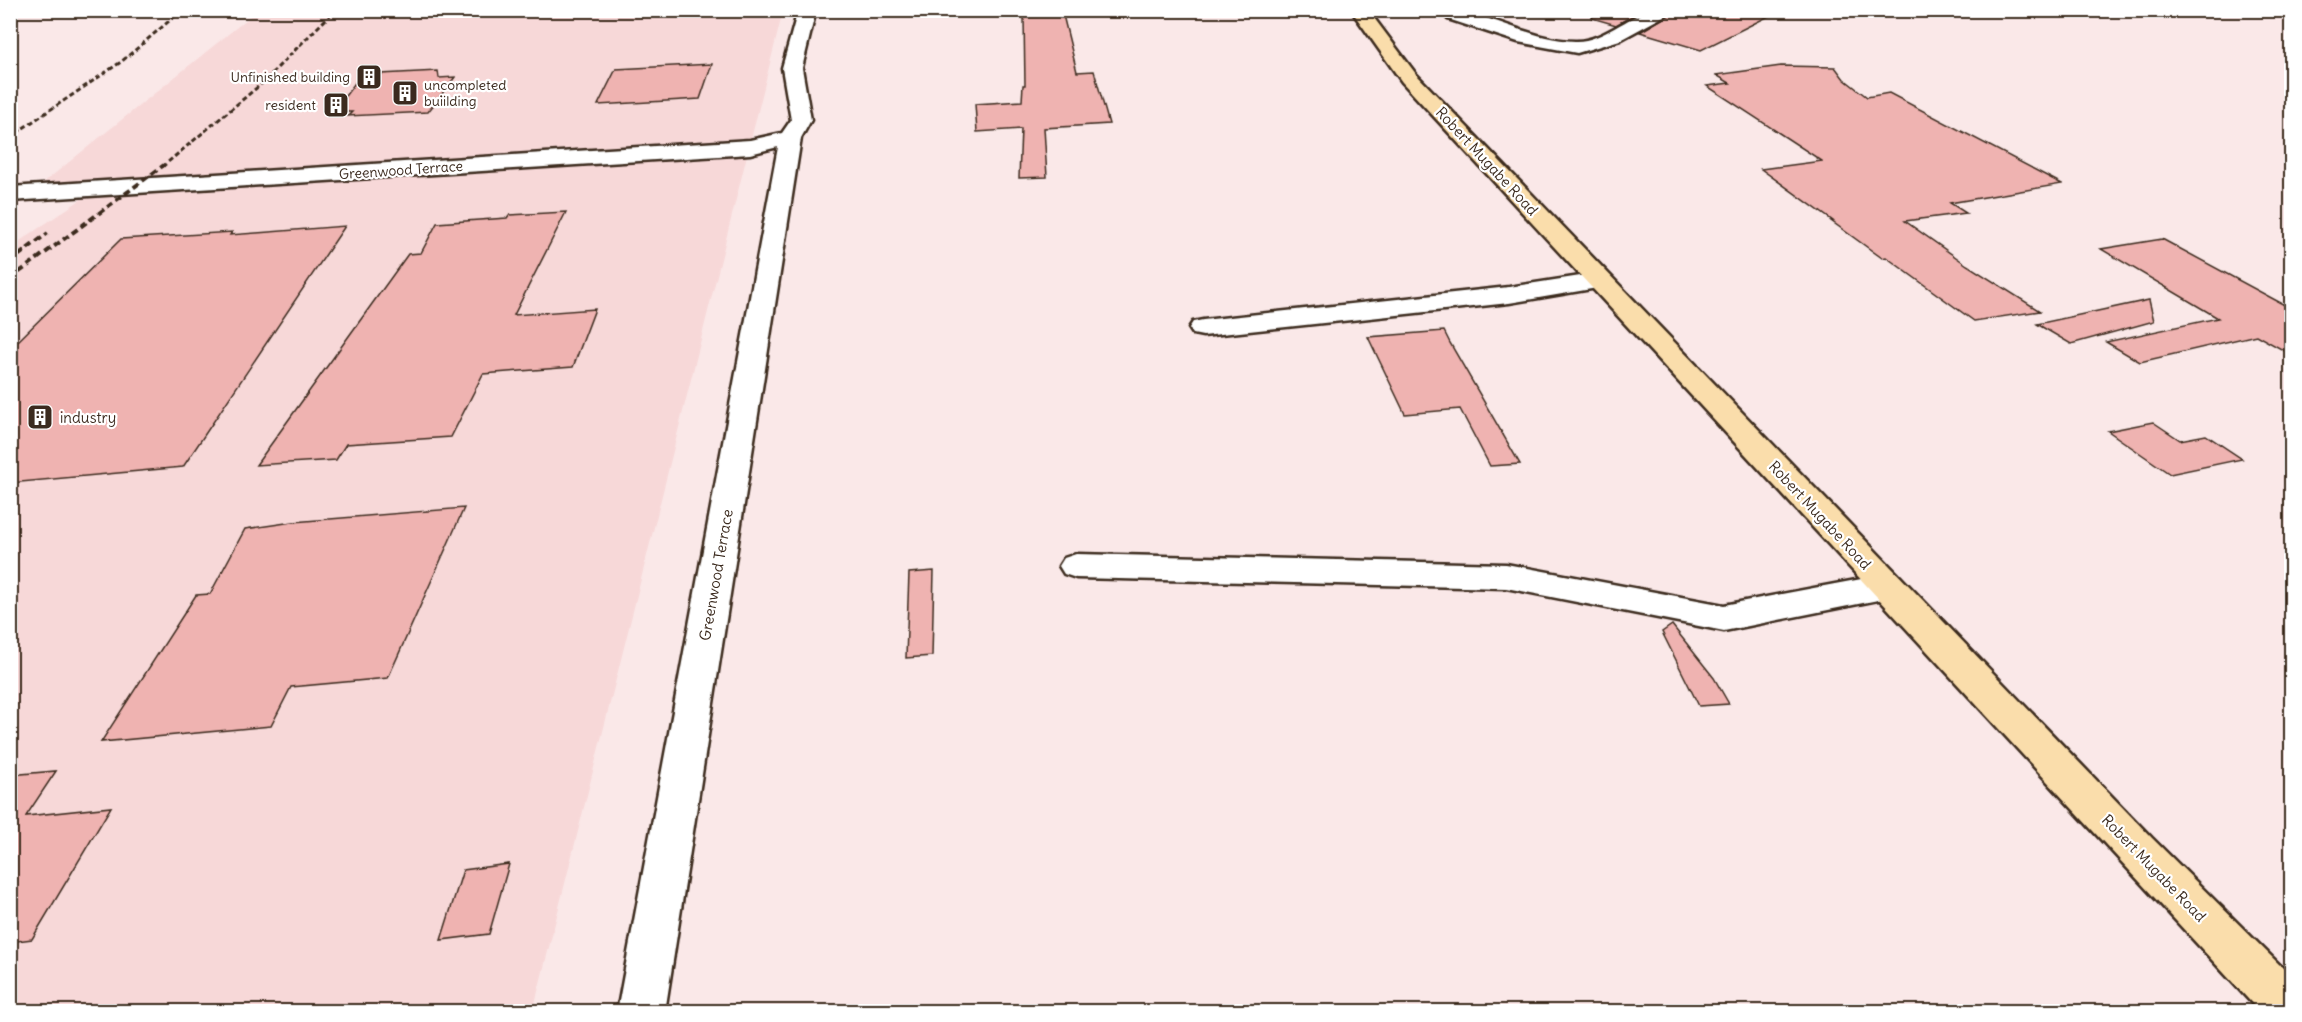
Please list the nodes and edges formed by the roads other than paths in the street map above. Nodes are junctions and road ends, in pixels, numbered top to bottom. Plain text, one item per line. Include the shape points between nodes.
1 (807, 10) edge
2 (1359, 10) edge
3 (1448, 10) edge
4 (1656, 12) edge
5 (790, 138) junction
6 (10, 194) edge
7 (1600, 281) junction
8 (1203, 328) dead end
9 (1076, 566) dead end
10 (1888, 586) junction
11 (641, 1011) edge
12 (2292, 1011) edge

1 - 5 street, Greenwood Terrace via 792,68 801,120
2 - 7 main road, Robert Mugabe Road via 1409,78
3 - 4 street via 1525,38 1577,47 1614,36
5 - 6 street, Greenwood Terrace via 750,147
5 - 11 street, Greenwood Terrace
7 - 8 street via 1509,295
7 - 10 main road, Robert Mugabe Road
9 - 10 street via 1506,576 1724,618
10 - 12 main road, Robert Mugabe Road

